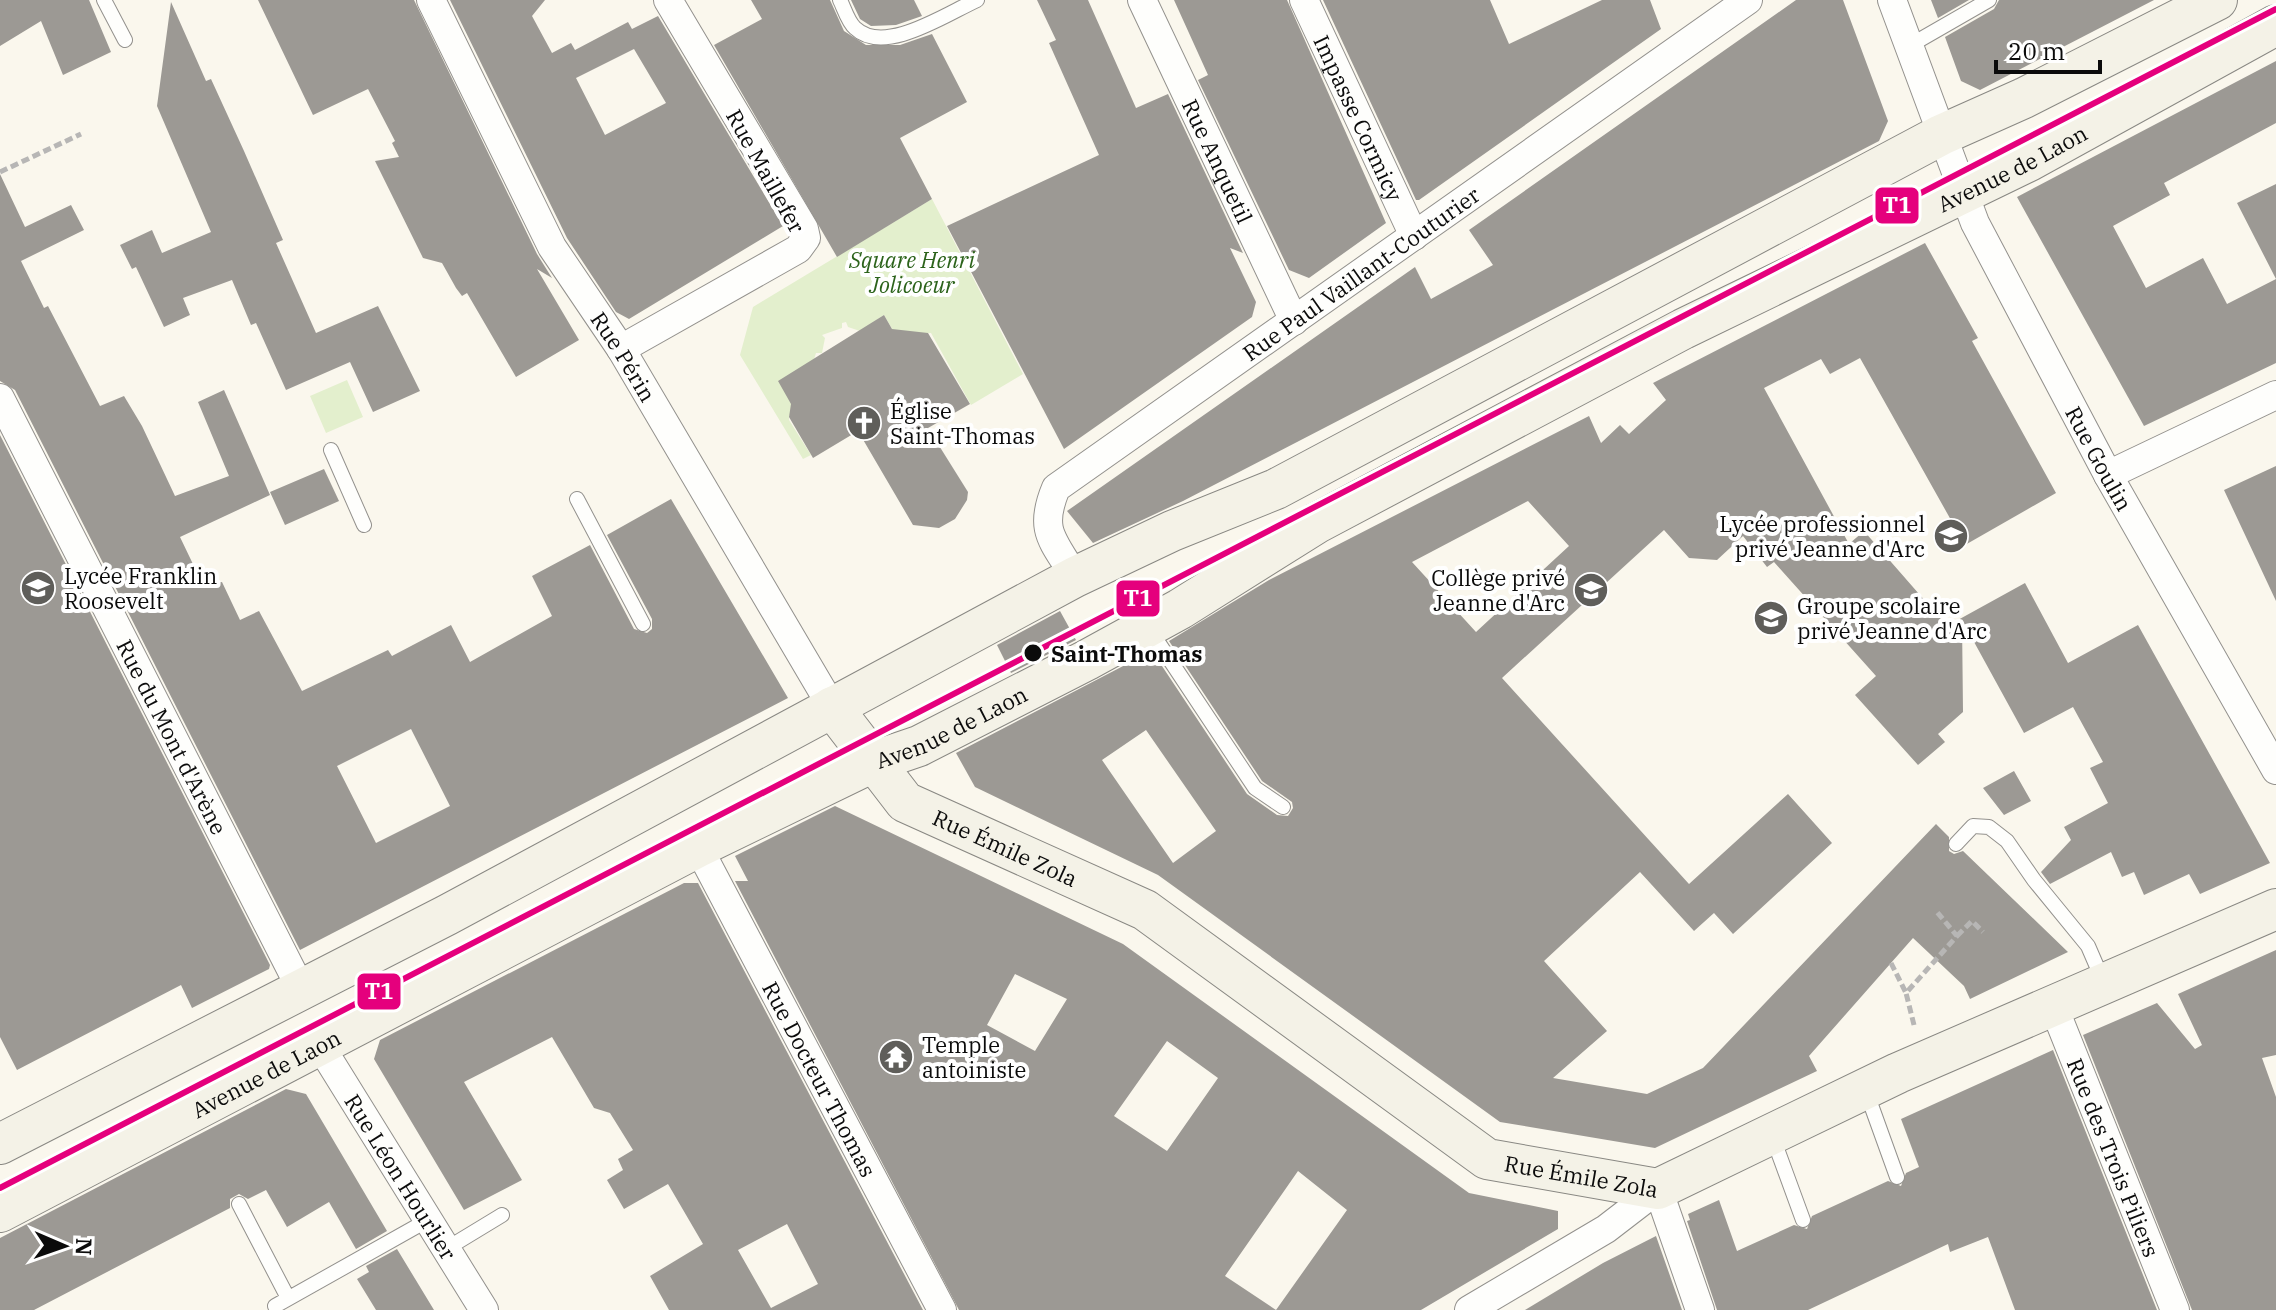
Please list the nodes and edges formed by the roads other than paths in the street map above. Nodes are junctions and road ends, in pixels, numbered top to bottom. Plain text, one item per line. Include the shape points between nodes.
1 (104, 0) edge
2 (431, 0) edge
3 (668, 0) edge
4 (840, 0) edge
5 (977, 0) edge
6 (1142, 0) edge
7 (1304, 0) edge
8 (1748, 0) edge
9 (1892, 0) edge
10 (1989, 0) edge
11 (2217, 0) edge
12 (2276, 25) edge
13 (125, 40) dead end
14 (1909, 46) junction
15 (1941, 135) junction
16 (1964, 192) junction
17 (1414, 236) junction
18 (1294, 321) junction
19 (621, 349) junction
20 (2276, 395) edge
21 (0, 398) edge
22 (331, 450) dead end
23 (2108, 475) junction
24 (577, 499) dead end
25 (364, 525) dead end
26 (1075, 577) junction
27 (643, 624) dead end
28 (1147, 627) junction
29 (832, 707) junction
30 (875, 761) junction
31 (2276, 770) edge
32 (1283, 807) dead end
33 (1956, 844) dead end
34 (698, 847) junction
35 (2276, 909) edge
36 (2104, 984) junction
37 (301, 989) junction
38 (2053, 1005) junction
39 (319, 1044) junction
40 (1865, 1089) junction
41 (1772, 1134) junction
42 (0, 1144) edge
43 (1897, 1177) dead end
44 (1658, 1189) junction
45 (239, 1204) dead end
46 (0, 1212) edge
47 (502, 1215) dead end
48 (428, 1220) junction
49 (1803, 1220) dead end
50 (446, 1249) junction
51 (484, 1310) edge
52 (942, 1310) edge
53 (1469, 1310) edge
54 (1700, 1310) edge
55 (2175, 1310) edge

1 - 13 lane
2 - 19 street, Rue Périn via 552,247
3 - 19 street, Rue Maillefer via 806,238 798,249
4 - 5 lane via 853,27 889,40
6 - 18 street, Rue Anquetil
7 - 17 street, Impasse Cormicy
8 - 17 street, Rue Paul Vaillant-Couturier
9 - 14 street, Rue Goulin
10 - 14 lane
11 - 15 main road
12 - 16 main road, Avenue de Laon
14 - 15 street, Rue Goulin
15 - 16 street, Rue Goulin
15 - 26 main road via 1276,489
16 - 23 street, Rue Goulin via 1975,223
16 - 28 main road, Avenue de Laon via 1683,329 1317,523
17 - 18 street, Rue Paul Vaillant-Couturier
18 - 26 street, Rue Paul Vaillant-Couturier via 1056,488 1046,511 1047,531
19 - 29 street, Rue Périn
20 - 23 street
21 - 37 street, Rue du Mont d'Arène
22 - 25 lane
23 - 31 street, Rue Goulin
24 - 27 lane
26 - 29 main road
28 - 30 main road, Avenue de Laon via 919,746
28 - 32 lane via 1255,788
29 - 30 main road, Rue Émile Zola
29 - 37 main road
30 - 34 main road, Avenue de Laon
30 - 44 main road, Rue Émile Zola via 905,802 1145,910 1487,1159
33 - 36 lane via 1973,826 1989,827 2007,841 2088,946
34 - 39 main road, Avenue de Laon
34 - 52 street, Rue Docteur Thomas
35 - 36 main road, Rue Émile Zola
36 - 38 main road, Rue Émile Zola
37 - 42 main road
38 - 40 main road, Rue Émile Zola
38 - 55 street, Rue des Trois Piliers
39 - 46 main road, Avenue de Laon
39 - 48 street, Rue Léon Hourlier
40 - 41 main road, Rue Émile Zola
40 - 43 lane
41 - 44 main road, Rue Émile Zola
41 - 49 lane
44 - 53 street via 1606,1229
44 - 54 street
45 - 48 lane via 282,1302
47 - 50 lane
48 - 50 street, Rue Léon Hourlier
50 - 51 street, Rue Léon Hourlier

